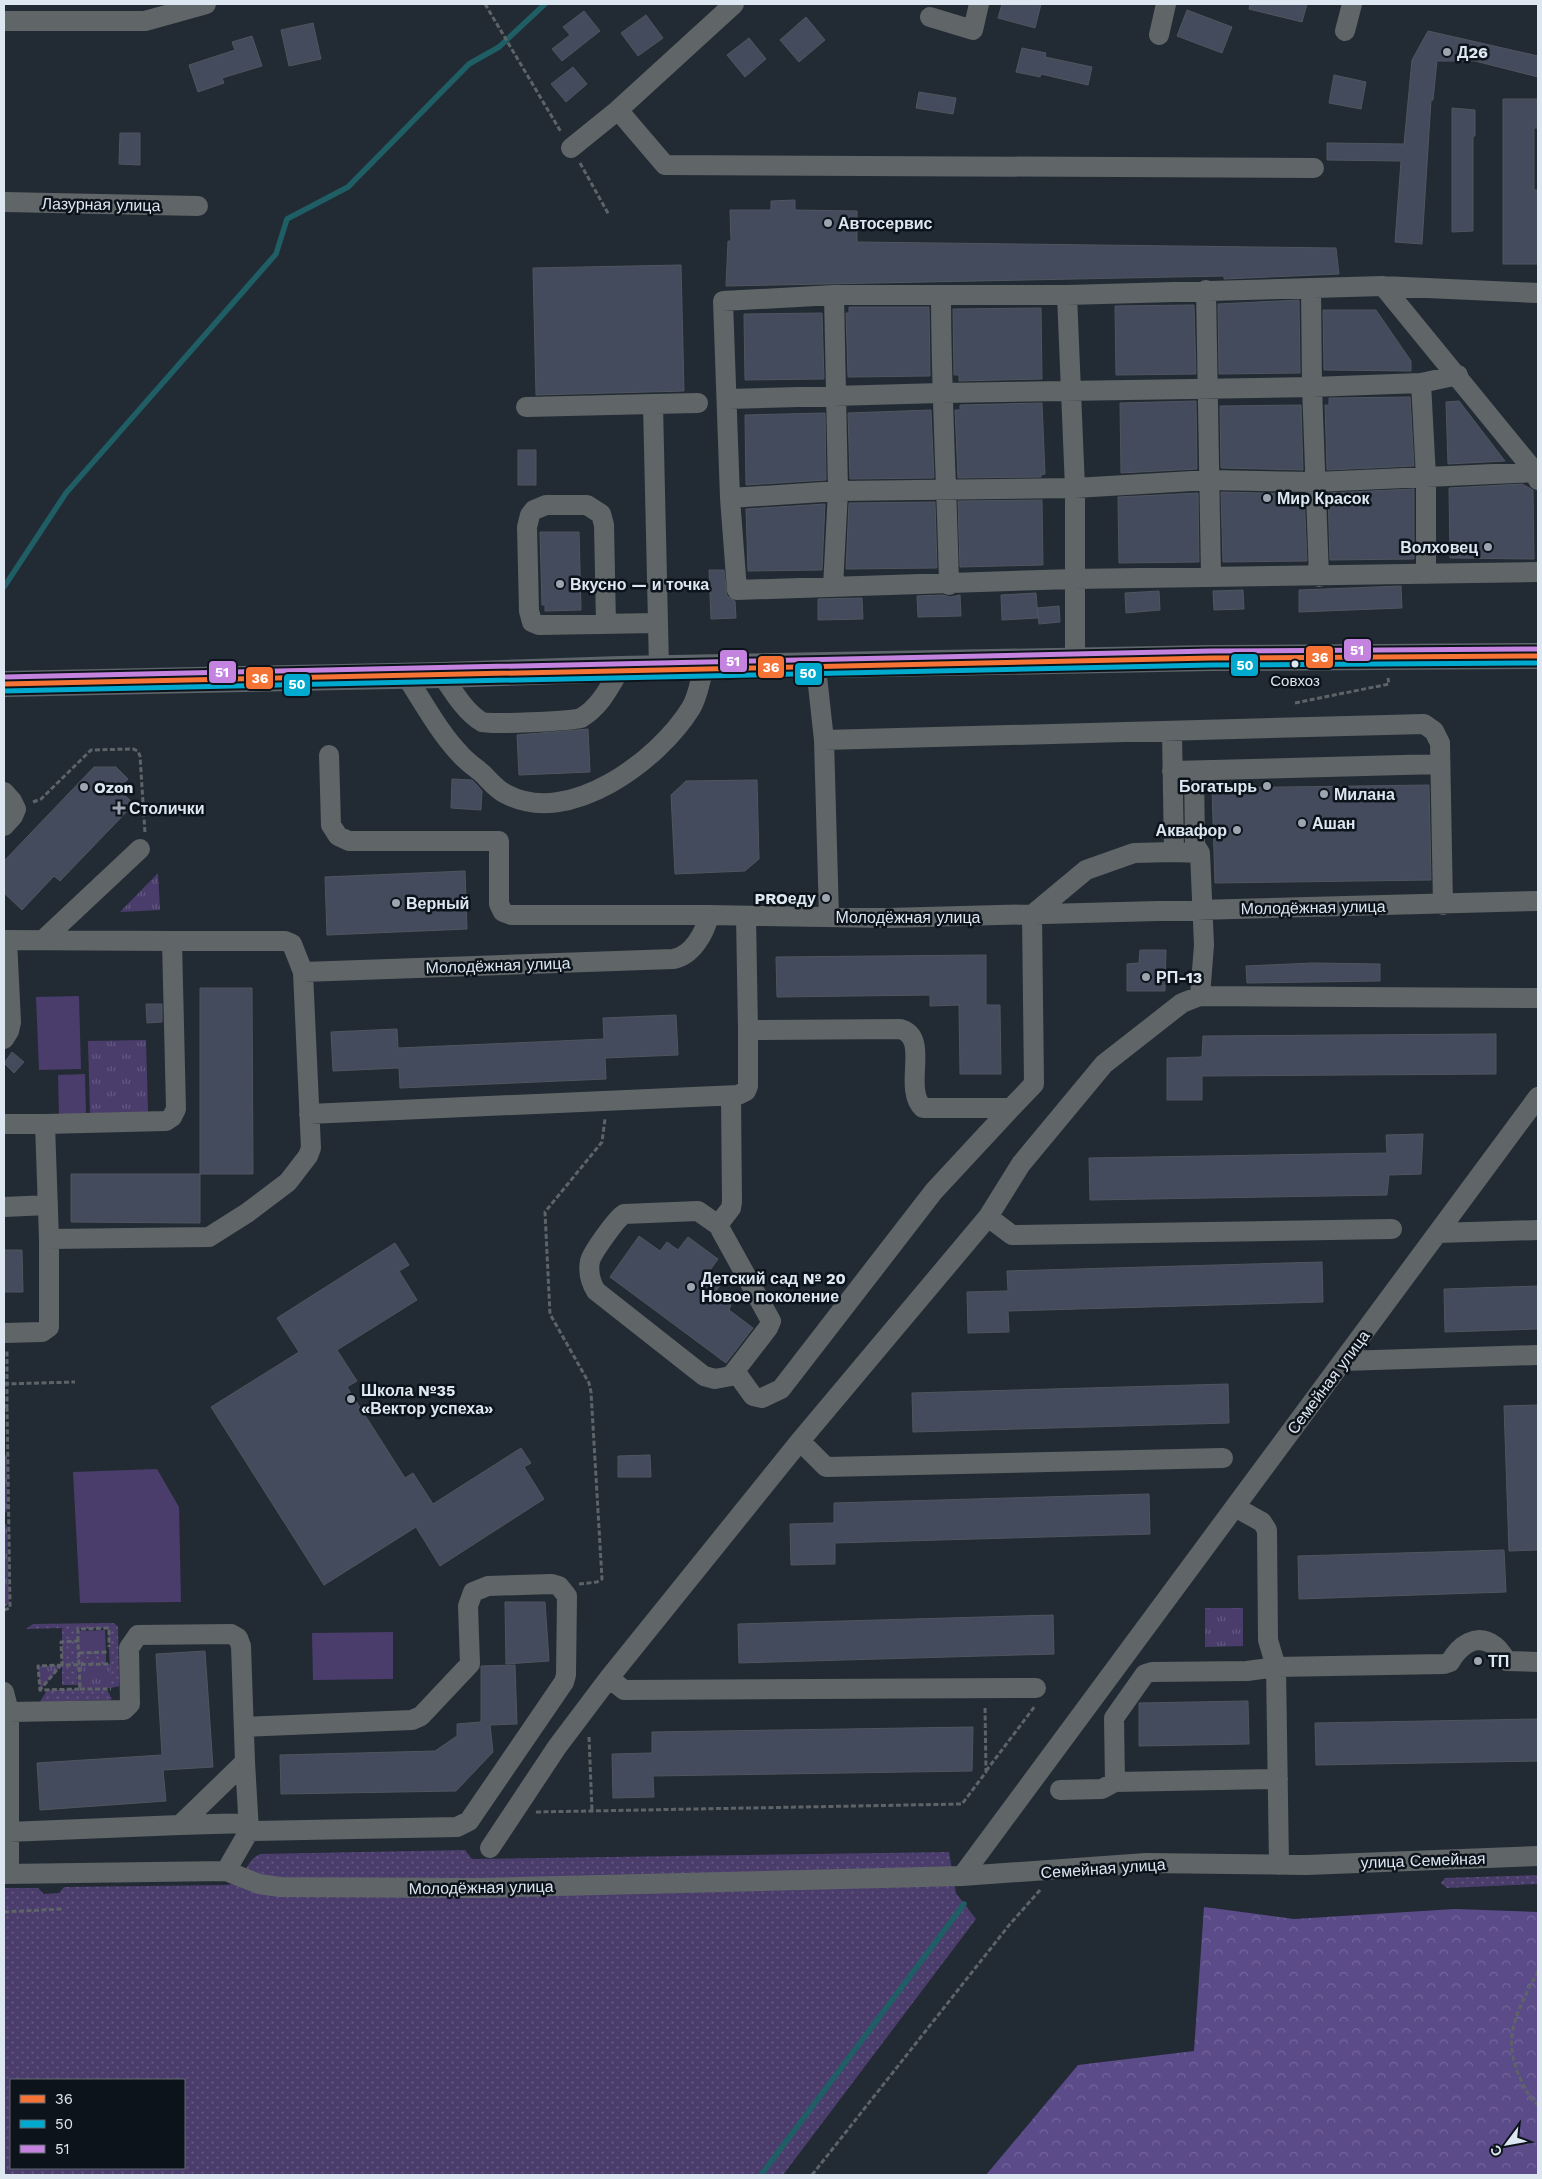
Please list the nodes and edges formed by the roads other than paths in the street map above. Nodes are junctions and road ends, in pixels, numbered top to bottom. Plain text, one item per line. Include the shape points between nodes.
1 (206, 4) edge
2 (734, 4) edge
3 (979, 4) edge
4 (1166, 4) edge
5 (1352, 4) edge
6 (930, 17) dead end
7 (4, 21) edge
8 (1345, 31) dead end
9 (1158, 35) dead end
10 (618, 110) junction
11 (571, 148) road end
12 (1314, 168) dead end
13 (4, 202) edge
14 (198, 206) dead end
15 (1383, 286) junction
16 (1312, 288) junction
17 (1206, 290) junction
18 (1538, 292) edge
19 (834, 295) junction
20 (1067, 295) junction
21 (941, 296) junction
22 (1458, 375) junction
23 (1421, 383) junction
24 (1312, 387) junction
25 (1208, 389) junction
26 (1069, 390) junction
27 (941, 392) junction
28 (835, 397) junction
29 (728, 399) junction
30 (698, 403) dead end
31 (653, 404) junction
32 (526, 407) dead end
33 (1537, 476) edge
34 (1426, 477) junction
35 (1209, 480) junction
36 (1316, 482) junction
37 (1074, 488) junction
38 (838, 491) junction
39 (947, 491) junction
40 (730, 498) junction
41 (1538, 572) edge
42 (1426, 574) junction
43 (1211, 577) junction
44 (1319, 577) junction
45 (1073, 579) junction
46 (949, 585) junction
47 (833, 587) junction
48 (658, 623) junction
49 (606, 624) junction
50 (1538, 656) edge
51 (1075, 662) junction
52 (816, 667) junction
53 (704, 668) junction
54 (620, 669) junction
55 (659, 669) junction
56 (442, 675) junction
57 (406, 676) junction
58 (4, 684) edge
59 (1172, 732) junction
60 (824, 740) junction
61 (329, 755) dead end
62 (1440, 764) junction
63 (1172, 771) junction
64 (1194, 771) junction
65 (4, 792) edge
66 (4, 826) edge
67 (140, 849) road end
68 (1174, 852) junction
69 (1200, 853) junction
70 (1538, 901) edge
71 (1443, 905) junction
72 (1203, 908) junction
73 (709, 915) junction
74 (1032, 915) junction
75 (746, 916) junction
76 (829, 917) junction
77 (6, 938) edge
78 (43, 940) junction
79 (172, 941) junction
80 (303, 972) junction
81 (1200, 996) junction
82 (1538, 998) edge
83 (748, 1030) junction
84 (4, 1039) edge
85 (731, 1096) junction
86 (1538, 1097) edge
87 (1011, 1108) junction
88 (309, 1114) junction
89 (4, 1124) edge
90 (45, 1124) junction
91 (48, 1205) junction
92 (4, 1207) edge
93 (988, 1217) junction
94 (718, 1225) junction
95 (1392, 1229) dead end
96 (1538, 1230) edge
97 (1438, 1233) junction
98 (49, 1239) junction
99 (6, 1333) edge
100 (1538, 1355) edge
101 (1343, 1361) junction
102 (735, 1371) junction
103 (800, 1441) junction
104 (1223, 1458) dead end
105 (1235, 1507) junction
106 (1538, 1662) edge
107 (1117, 1666) junction
108 (1276, 1667) junction
109 (609, 1678) junction
110 (1139, 1682) junction
111 (1036, 1688) road end
112 (4, 1692) edge
113 (9, 1712) junction
114 (244, 1728) junction
115 (245, 1762) junction
116 (1278, 1779) junction
117 (1115, 1782) junction
118 (1060, 1790) dead end
119 (7, 1820) edge
120 (180, 1825) junction
121 (248, 1827) junction
122 (490, 1848) dead end
123 (1538, 1856) edge
124 (1279, 1865) junction
125 (1307, 1865) joint
126 (226, 1871) junction
127 (6, 1874) edge
128 (962, 1876) junction

1 - 7 street via 145,21
2 - 10 street
3 - 6 street via 973,30
4 - 9 street
5 - 8 street
10 - 11 street
10 - 12 street via 665,165
13 - 14 street, Лазурная улица
15 - 16 street
15 - 18 street
15 - 22 street
16 - 17 street
16 - 24 street
17 - 20 street
17 - 25 street
19 - 21 street
19 - 28 street
19 - 29 street via 723,301
20 - 21 street
20 - 26 street
21 - 27 street
22 - 23 street
22 - 33 street
23 - 24 street
23 - 34 street
24 - 25 street
24 - 36 street
25 - 26 street
25 - 35 street
26 - 27 street
26 - 37 street
27 - 28 street
27 - 39 street
28 - 29 street
28 - 38 street
29 - 40 street
30 - 31 street
31 - 32 street
31 - 48 street
33 - 34 street
34 - 36 street
34 - 42 street
35 - 36 street
35 - 37 street
35 - 43 street
36 - 44 street
37 - 39 street
37 - 45 street
38 - 39 street
38 - 40 street
38 - 47 street
39 - 46 street
40 - 47 street via 737,590
41 - 42 street
42 - 44 street
43 - 44 street
43 - 45 street
45 - 46 street
45 - 51 street
46 - 47 street
48 - 49 street
48 - 55 street
49 - 49 street via 601,514 587,505 546,506 534,510 527,527 530,619 539,626
50 - 51 main road
51 - 52 main road
52 - 53 main road
52 - 60 street
53 - 55 main road
53 - 57 street via 692,707 648,759 605,786 574,799 547,802 525,802 505,794 492,784 460,754
54 - 55 main road
54 - 56 main road
54 - 56 street via 602,698 590,713 581,718 499,724 484,723 473,715
56 - 57 main road
57 - 58 main road
59 - 60 street
59 - 62 street via 1424,724 1438,737
59 - 63 street
60 - 76 street
61 - 73 street via 331,824 338,836 350,841 499,841 499,904 503,912 511,915
62 - 64 street
62 - 71 street
63 - 64 street
63 - 68 street
64 - 69 street via 1195,845
65 - 66 street via 16,809
67 - 78 street
68 - 69 street
68 - 74 street via 1134,853 1086,870
69 - 72 street
70 - 71 street, Молодёжная улица
71 - 72 street, Молодёжная улица
72 - 74 street, Молодёжная улица
72 - 81 street
73 - 75 street, Молодёжная улица
73 - 80 street, Молодёжная улица via 707,926 687,954 674,959
74 - 76 street, Молодёжная улица
74 - 87 street via 1034,1084
75 - 76 street, Молодёжная улица
75 - 83 street
77 - 78 street
77 - 84 street via 11,1022
78 - 79 street
79 - 80 street via 285,941 292,944
79 - 90 street via 176,1109 172,1117 166,1122
80 - 88 street
81 - 82 street
81 - 93 street via 1182,1003 1104,1064 1021,1164
83 - 85 street via 748,1086 742,1094
83 - 87 street via 900,1028 913,1037 915,1095 923,1108
85 - 88 street
85 - 94 street via 732,1202
86 - 97 street, Семейная улица
87 - 102 street via 934,1190 781,1389 762,1398 753,1396
88 - 98 street via 311,1148 288,1182 209,1237
89 - 90 street
90 - 91 street
91 - 92 street
91 - 98 street
93 - 95 street via 1012,1235
93 - 103 street
94 - 102 street via 771,1321
94 - 102 street via 698,1212 624,1214 592,1258 590,1276 596,1291 704,1376 723,1379
96 - 97 street
97 - 101 street, Семейная улица
98 - 99 street via 49,1327 42,1332
100 - 101 street
101 - 105 street, Семейная улица
103 - 104 street via 826,1468
103 - 109 street
105 - 107 street, Семейная улица
105 - 108 street via 1262,1522 1267,1530 1268,1640
106 - 108 street via 1507,1661 1494,1646 1481,1641 1465,1644 1450,1662 1444,1664
107 - 110 street
107 - 128 street
108 - 110 street via 1248,1671 1152,1672 1145,1674
108 - 116 street
109 - 111 street via 624,1690
109 - 122 street via 557,1747
110 - 117 street via 1114,1718
112 - 113 street
113 - 114 street via 124,1710 130,1704 129,1648 134,1638 143,1634 222,1633 238,1638 241,1646
113 - 119 street
114 - 115 street
114 - 121 street via 400,1721 421,1716 470,1664 468,1606 473,1592 488,1586 552,1584 559,1586 567,1596 564,1682 469,1821 457,1827
115 - 120 street
115 - 121 street
116 - 117 street
116 - 124 street
117 - 118 street via 1102,1790
119 - 120 street
119 - 127 street
120 - 121 street
121 - 126 street
123 - 125 street, улица Семейная
124 - 125 street, Семейная улица
124 - 128 street, Семейная улица via 1146,1863
126 - 127 street, Молодёжная улица
126 - 128 street, Молодёжная улица via 259,1884 280,1887 489,1888

